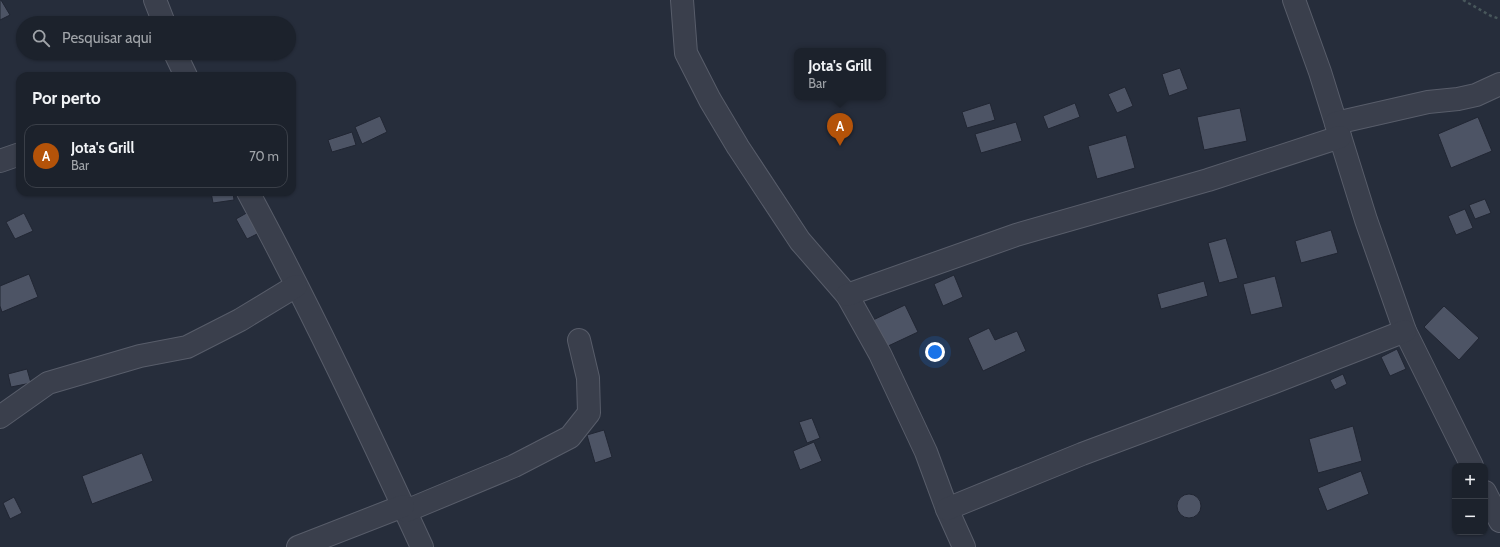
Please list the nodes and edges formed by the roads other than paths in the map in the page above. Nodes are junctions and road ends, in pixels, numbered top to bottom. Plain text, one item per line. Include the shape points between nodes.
1 (155, 0) edge
2 (682, 0) edge
3 (1294, 0) edge
4 (161, 16) edge
5 (178, 60) edge
6 (184, 72) edge
7 (1500, 84) edge
8 (1338, 130) junction
9 (16, 155) edge
10 (0, 161) edge
11 (250, 196) edge
12 (296, 286) junction
13 (847, 295) junction
14 (1405, 331) junction
15 (579, 340) dead end
16 (0, 417) edge
17 (1471, 463) edge
18 (1488, 497) edge
19 (404, 508) junction
20 (947, 509) junction
21 (1499, 517) edge
22 (298, 547) edge
23 (422, 547) edge
24 (964, 547) edge

1 - 4 street
2 - 13 street via 686,53 710,100 800,241
3 - 8 street
5 - 6 street
7 - 8 street via 1476,95 1428,102
8 - 13 street via 1208,180 1016,235
8 - 14 street
9 - 10 street
11 - 12 street
12 - 16 street via 240,320 187,347 140,356 48,383
12 - 19 street
13 - 20 street via 880,354 926,452
14 - 17 street
14 - 20 street via 1082,454
15 - 19 street via 588,378 589,413 570,437 514,466
18 - 21 street
19 - 22 street
19 - 23 street
20 - 24 street

